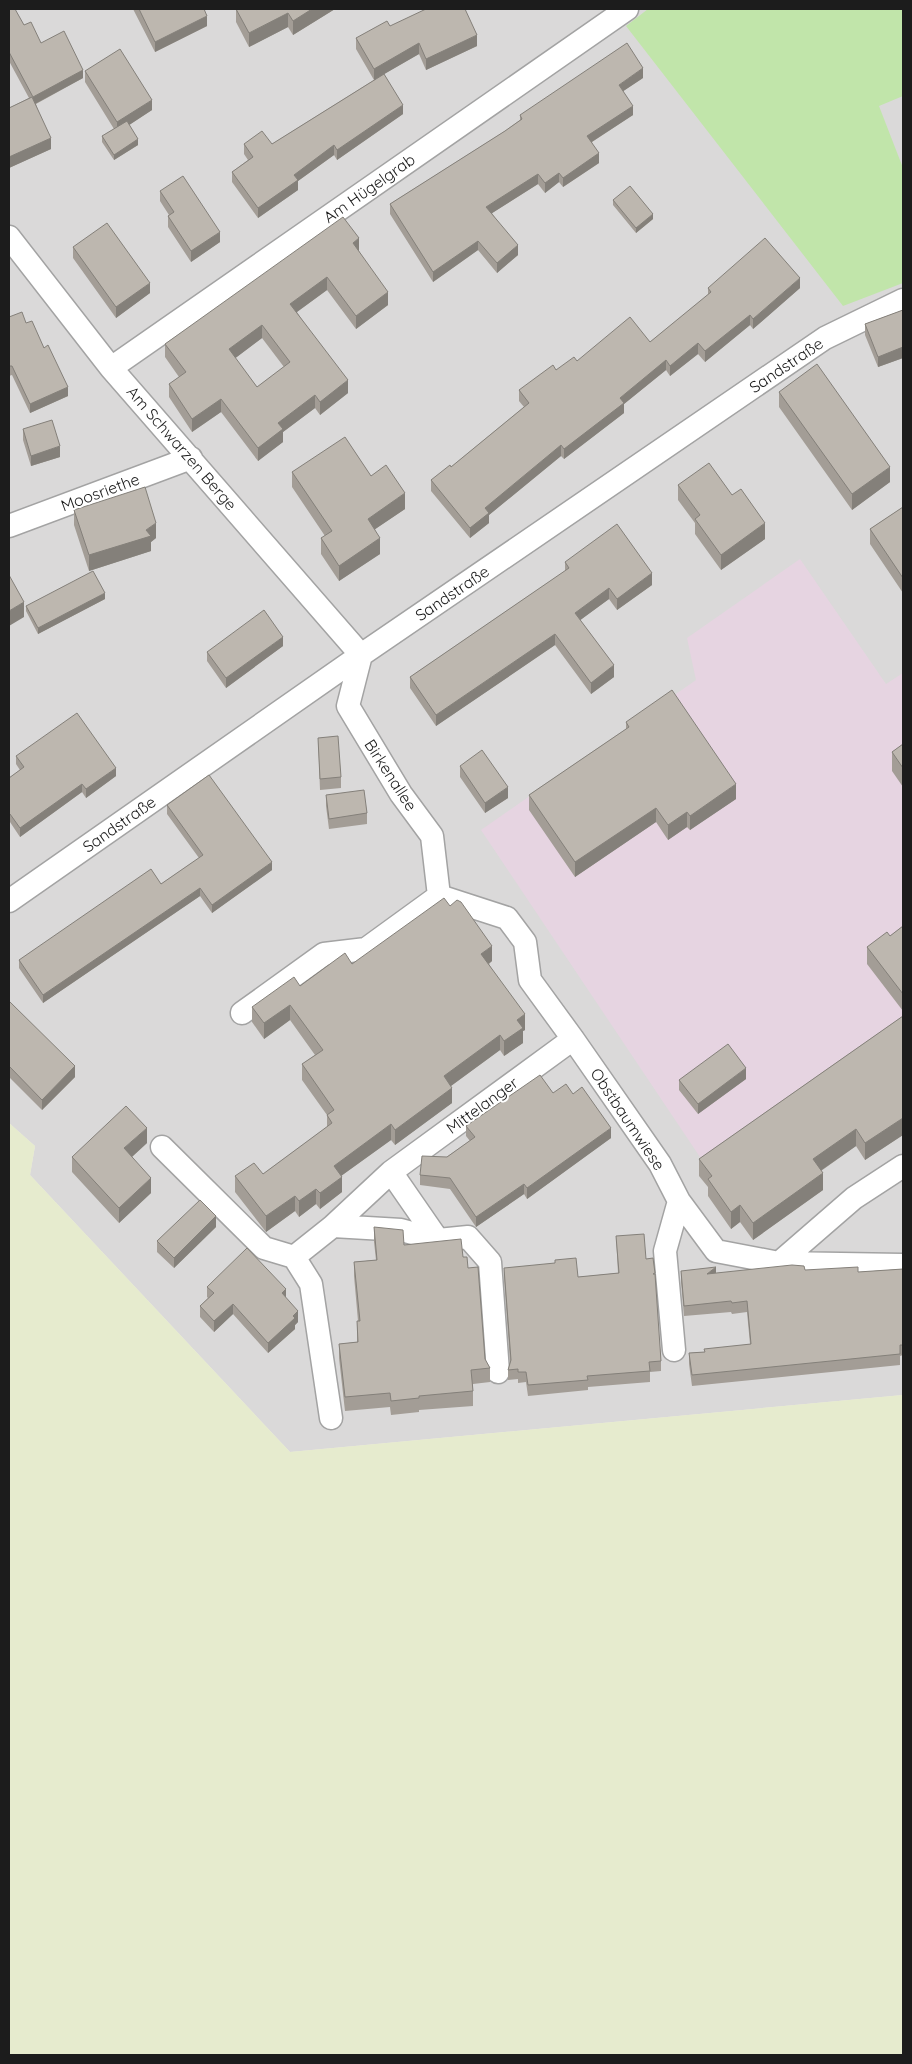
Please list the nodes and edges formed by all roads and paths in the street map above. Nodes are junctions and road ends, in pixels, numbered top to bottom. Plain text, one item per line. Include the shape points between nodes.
1 (627, 9) edge
2 (9, 236) edge
3 (903, 300) edge
4 (111, 368) junction
5 (191, 458) junction
6 (9, 526) edge
7 (361, 655) junction
8 (439, 896) junction
9 (9, 901) edge
10 (242, 1013) dead end
11 (573, 1039) junction
12 (162, 1147) dead end
13 (903, 1166) edge
14 (391, 1172) junction
15 (679, 1201) junction
16 (334, 1226) junction
17 (438, 1240) junction
18 (294, 1257) junction
19 (779, 1263) junction
20 (903, 1266) edge
21 (674, 1350) dead end
22 (498, 1372) dead end
23 (331, 1418) dead end

1 - 4 street, Am Hügelgrab
2 - 4 street, Am Schwarzen Berge
3 - 7 street, Sandstraße via 825,338
4 - 5 street, Am Schwarzen Berge
5 - 6 street, Moosriethe
5 - 7 street, Am Schwarzen Berge
7 - 8 street, Birkenallee via 348,706 401,794 432,836
7 - 9 street, Sandstraße
8 - 10 street via 366,949 324,954
8 - 11 street via 507,918 525,942 530,980
11 - 14 street, Mittelanger
11 - 15 street, Obstbaumwiese via 660,1164
12 - 18 street via 264,1248
13 - 19 street via 854,1198
14 - 16 street, Mittelanger
14 - 17 street
15 - 19 street, Obstbaumwiese via 716,1251
15 - 21 street via 665,1251
16 - 17 street via 401,1230
16 - 18 street, Mittelanger
17 - 22 street via 468,1237 490,1262
18 - 23 street via 311,1284
19 - 20 street, Obstbaumwiese

